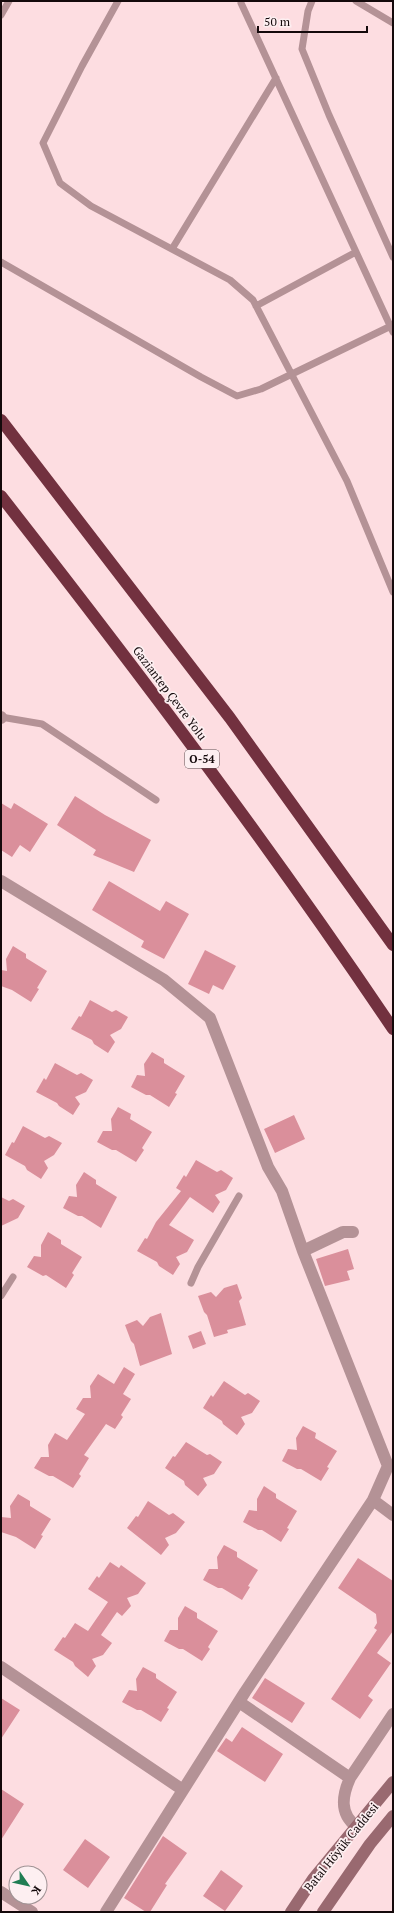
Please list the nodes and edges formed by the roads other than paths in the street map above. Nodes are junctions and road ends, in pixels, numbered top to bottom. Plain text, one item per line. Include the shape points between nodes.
1 (9, 1) edge
2 (118, 1) edge
3 (312, 1) edge
4 (356, 1) edge
5 (242, 3) dead end
6 (1, 15) edge
7 (393, 23) edge
8 (276, 78) junction
9 (172, 249) junction
10 (356, 252) junction
11 (393, 257) edge
12 (1, 262) edge
13 (256, 306) junction
14 (392, 328) edge
15 (293, 375) junction
16 (1, 420) edge
17 (1, 496) edge
18 (393, 592) edge
19 (1, 717) edge
20 (156, 800) dead end
21 (1, 881) edge
22 (393, 945) edge
23 (393, 1029) edge
24 (239, 1196) dead end
25 (353, 1232) dead end
26 (303, 1251) junction
27 (13, 1276) dead end
28 (190, 1284) dead end
29 (1, 1296) edge
30 (390, 1465) edge
31 (373, 1500) junction
32 (393, 1515) edge
33 (1, 1667) edge
34 (239, 1702) junction
35 (393, 1714) edge
36 (350, 1778) junction
37 (393, 1782) edge
38 (183, 1790) junction
39 (393, 1816) edge
40 (357, 1827) junction
41 (1, 1892) edge
42 (32, 1912) edge
43 (106, 1912) edge
44 (292, 1912) edge
45 (323, 1912) edge

1 - 6 lane
2 - 9 lane via 42,143 60,183 91,206
3 - 11 lane via 302,49
4 - 7 lane
5 - 8 lane
8 - 9 lane
8 - 10 lane
9 - 13 lane via 230,280 253,300
10 - 13 lane
10 - 14 lane
12 - 15 lane via 236,396 261,389
13 - 15 lane
14 - 15 lane
15 - 18 lane via 347,481
16 - 22 highway via 230,718
17 - 23 highway, Gaziantep Çevre Yolu / O-54 via 193,746
19 - 20 lane via 42,724
21 - 26 street via 164,980 210,1018 268,1167 282,1191
24 - 28 lane
25 - 26 street via 343,1232
26 - 30 street
27 - 29 lane
30 - 31 street
31 - 32 street
31 - 34 street
33 - 38 street
34 - 36 street
34 - 38 street
35 - 36 street
36 - 40 street via 343,1804 348,1818
37 - 40 main road, Batal Höyük Caddesi
38 - 43 street
39 - 45 main road, Batal Höyük Caddesi via 370,1844
40 - 44 main road, Batal Höyük Caddesi via 313,1879
41 - 42 street

